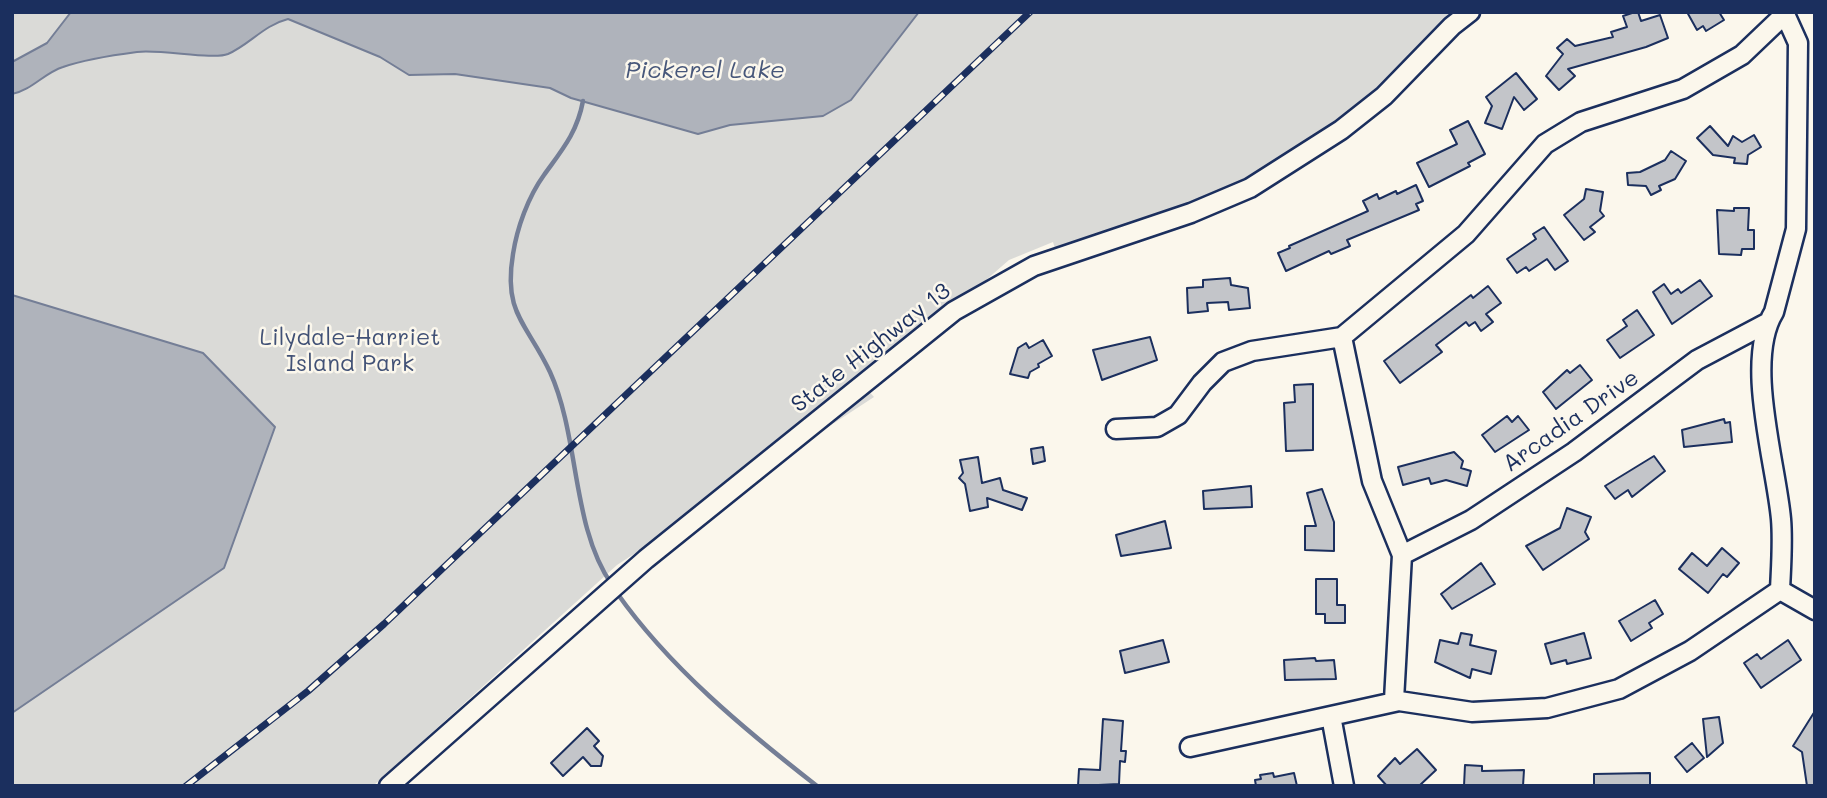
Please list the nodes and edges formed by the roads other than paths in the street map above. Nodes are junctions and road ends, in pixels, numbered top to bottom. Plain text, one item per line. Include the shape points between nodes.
1 (1470, 12) edge
2 (1785, 13) edge
3 (1767, 323) junction
4 (1342, 337) junction
5 (1115, 429) dead end
6 (1402, 555) junction
7 (1780, 590) junction
8 (1815, 610) edge
9 (1399, 701) junction
10 (1331, 716) junction
11 (1190, 747) dead end
12 (389, 786) edge
13 (1344, 786) edge

1 - 12 street, State Highway 13 via 1384,96 1341,130 1250,188 1034,266 954,311 646,559
2 - 3 street via 1798,43 1796,229
2 - 4 street via 1742,55 1683,89 1581,122 1545,145 1466,234
3 - 6 street, Arcadia Drive via 1697,360 1574,452 1471,520
3 - 7 street via 1760,392 1768,418 1781,522
4 - 5 street via 1252,351 1223,362 1178,415 1157,427
4 - 6 street via 1372,481
6 - 9 street via 1394,700
7 - 8 street
7 - 9 street via 1690,651 1619,689 1547,708 1472,712
9 - 10 street
10 - 11 street
10 - 13 street

